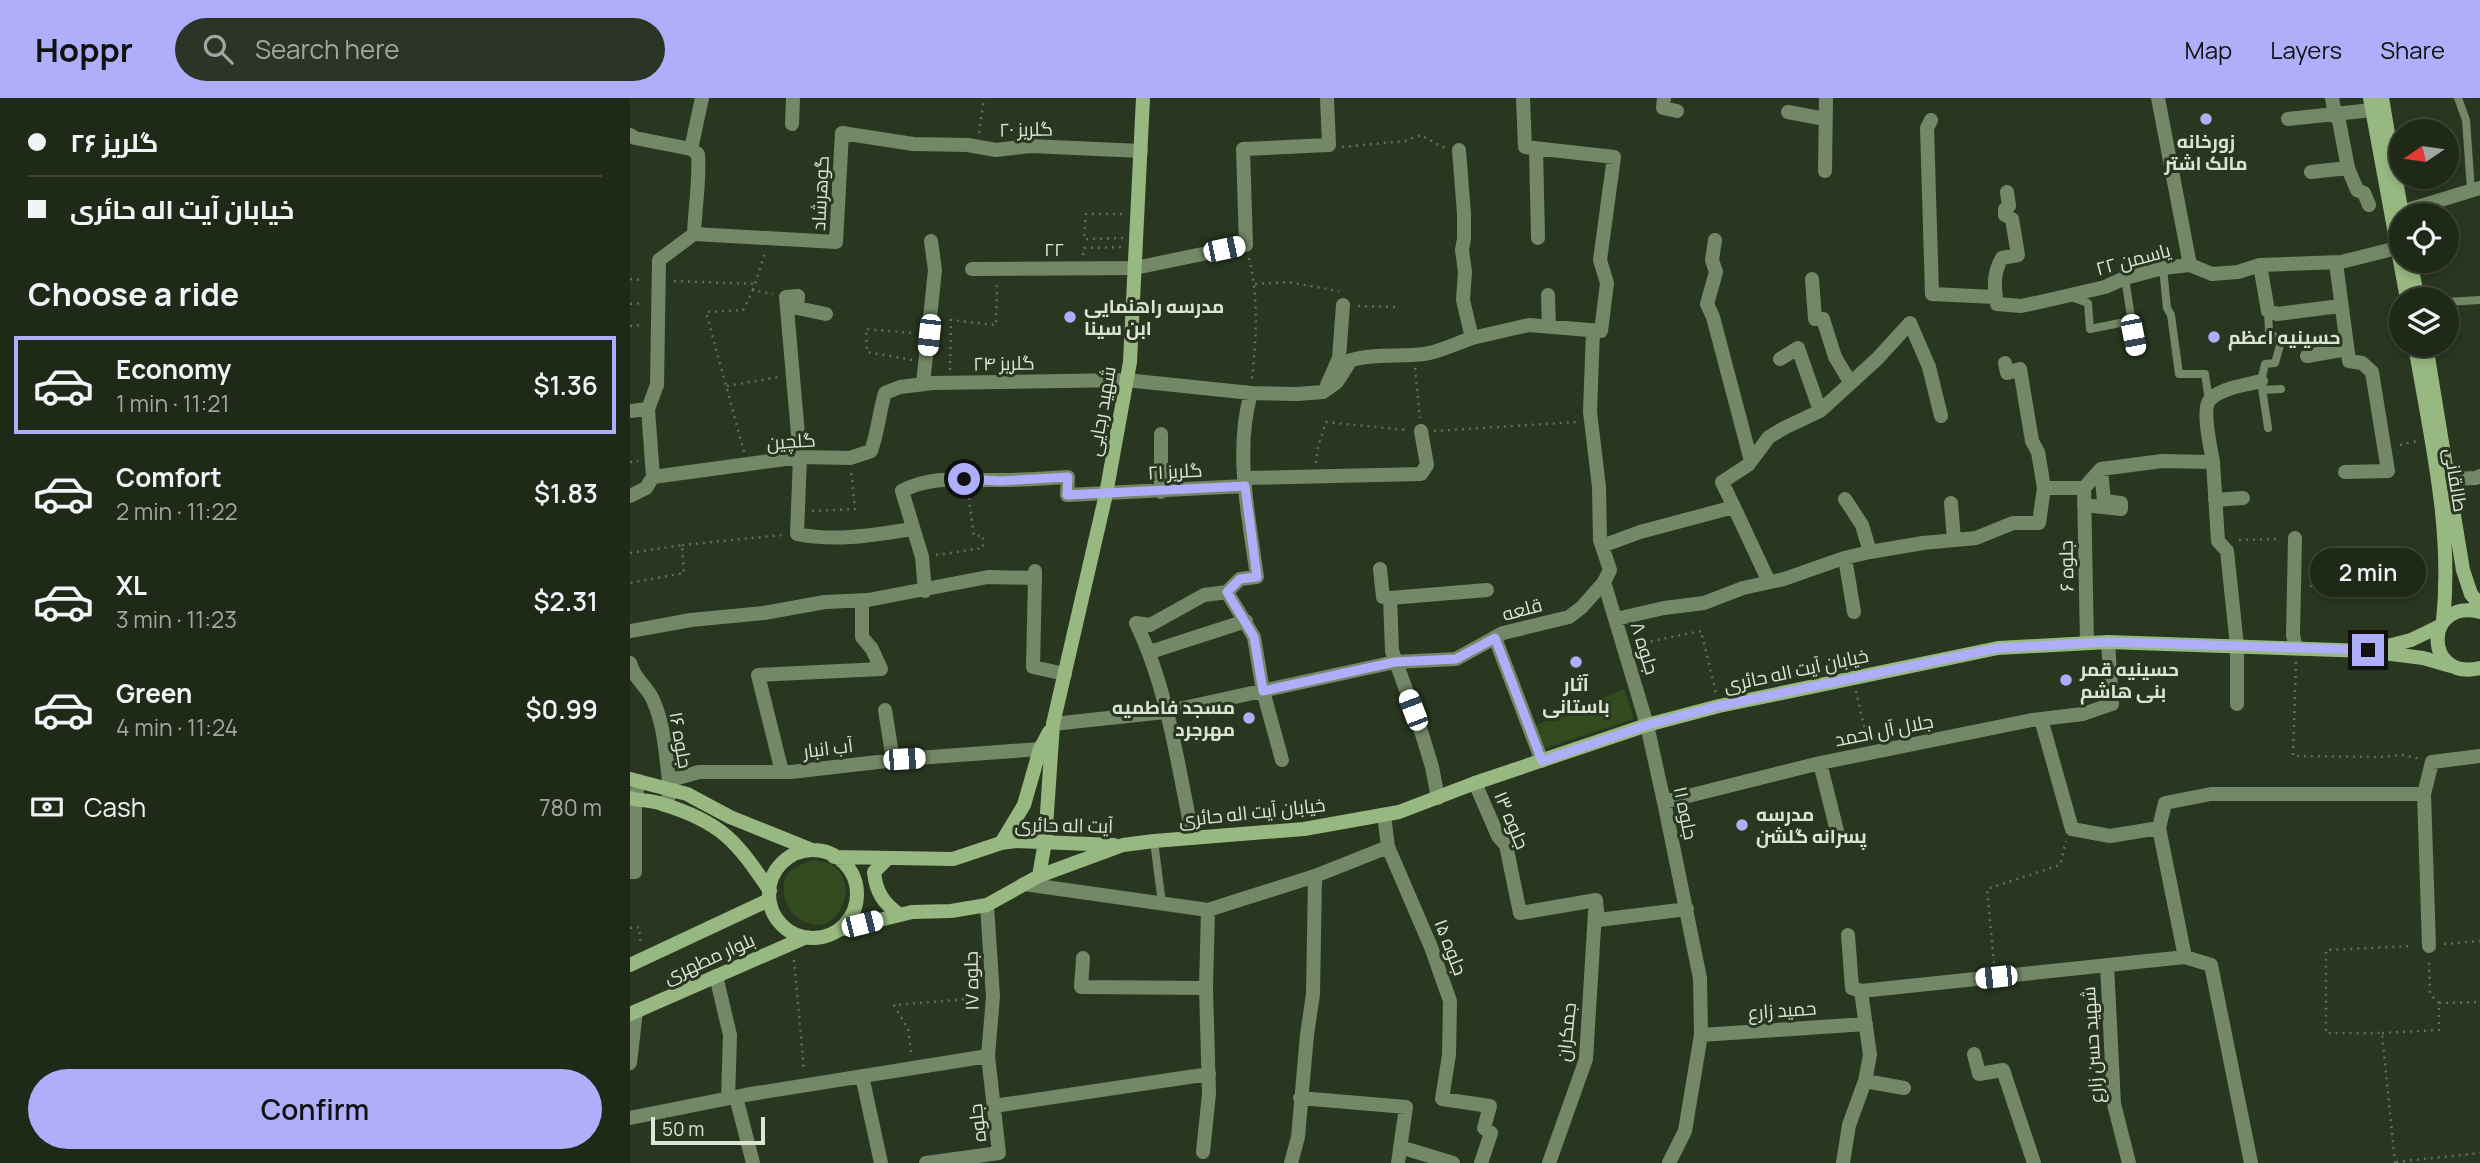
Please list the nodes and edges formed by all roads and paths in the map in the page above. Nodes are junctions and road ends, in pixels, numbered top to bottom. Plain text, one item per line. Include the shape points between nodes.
1 (702, 98) edge
2 (793, 98) edge
3 (984, 98) edge
4 (1143, 98) edge
5 (1327, 98) edge
6 (1523, 98) edge
7 (1664, 98) edge
8 (1826, 98) edge
9 (2158, 98) edge
10 (2332, 98) edge
11 (2382, 98) edge
12 (2458, 98) edge
13 (2371, 104) edge
14 (1677, 111) dead end
15 (1788, 113) dead end
16 (2335, 115) junction
17 (1825, 119) junction
18 (2288, 119) dead end
19 (1931, 120) dead end
20 (792, 124) dead end
21 (630, 135) edge
22 (913, 144) joint
23 (1329, 145) junction
24 (978, 147) junction
25 (691, 149) junction
26 (1536, 149) junction
27 (1459, 150) joint
28 (1141, 152) junction
29 (2348, 168) junction
30 (1825, 171) dead end
31 (2311, 172) dead end
32 (2476, 189) edge
33 (2007, 192) dead end
34 (2390, 203) edge
35 (2399, 203) edge
36 (2434, 203) edge
37 (2369, 205) dead end
38 (1138, 215) junction
39 (694, 234) junction
40 (769, 238) junction
41 (1538, 238) dead end
42 (1715, 240) dead end
43 (932, 241) dead end
44 (1136, 242) junction
45 (1246, 245) junction
46 (2389, 250) edge
47 (2336, 263) junction
48 (2190, 265) junction
49 (2260, 265) junction
50 (1081, 268) junction
51 (1135, 268) junction
52 (2164, 268) junction
53 (972, 269) dead end
54 (998, 269) junction
55 (2125, 278) junction
56 (1812, 279) dead end
57 (659, 281) junction
58 (755, 284) junction
59 (1255, 284) junction
60 (753, 290) junction
61 (1548, 295) dead end
62 (2067, 296) junction
63 (786, 297) junction
64 (1996, 300) junction
65 (2480, 300) edge
66 (2459, 301) edge
67 (1343, 305) junction
68 (2340, 306) junction
69 (1397, 307) dead end
70 (2268, 311) junction
71 (826, 314) dead end
72 (2130, 321) junction
73 (1549, 326) junction
74 (1593, 330) junction
75 (929, 335) junction
76 (1472, 338) junction
77 (2136, 349) dead end
78 (2347, 349) junction
79 (1414, 355) junction
80 (2307, 356) dead end
81 (2416, 357) edge
82 (2428, 357) edge
83 (1780, 359) dead end
84 (925, 363) junction
85 (2005, 363) dead end
86 (792, 374) junction
87 (1126, 380) junction
88 (1850, 382) junction
89 (950, 383) junction
90 (923, 384) junction
91 (726, 386) junction
92 (2262, 386) junction
93 (2281, 389) dead end
94 (1323, 392) junction
95 (1251, 393) junction
96 (2208, 401) junction
97 (648, 409) junction
98 (630, 411) edge
99 (1820, 411) junction
100 (1941, 416) dead end
101 (1591, 421) junction
102 (2268, 428) dead end
103 (1421, 431) junction
104 (1161, 433) dead end
105 (2431, 438) junction
106 (2384, 448) junction
107 (800, 457) junction
108 (850, 458) junction
109 (1751, 461) junction
110 (2213, 462) junction
111 (747, 464) junction
112 (2101, 469) junction
113 (2345, 472) dead end
114 (1315, 476) junction
115 (2480, 476) edge
116 (653, 477) junction
117 (967, 479) junction
118 (2449, 479) junction
119 (1245, 482) junction
120 (2044, 488) junction
121 (2084, 488) junction
122 (1161, 492) junction
123 (1106, 494) junction
124 (630, 496) edge
125 (2243, 498) dead end
126 (1845, 499) dead end
127 (2215, 500) junction
128 (1951, 503) dead end
129 (2084, 505) junction
130 (1734, 507) junction
131 (798, 511) junction
132 (913, 529) junction
133 (797, 534) junction
134 (2295, 538) joint
135 (1954, 540) junction
136 (2218, 541) junction
137 (682, 545) junction
138 (1602, 546) junction
139 (1870, 552) junction
140 (630, 553) edge
141 (922, 557) junction
142 (1845, 558) junction
143 (1380, 569) dead end
144 (1607, 576) junction
145 (1769, 582) junction
146 (630, 583) edge
147 (2294, 586) junction
148 (2345, 586) dead end
149 (1487, 590) dead end
150 (925, 591) junction
151 (1227, 592) junction
152 (1390, 598) junction
153 (862, 601) junction
154 (2480, 605) edge
155 (1854, 612) dead end
156 (2480, 612) edge
157 (1616, 619) junction
158 (1246, 621) junction
159 (2442, 624) junction
160 (630, 631) edge
161 (1495, 638) junction
162 (2108, 642) junction
163 (2087, 643) junction
164 (2237, 646) junction
165 (1625, 647) junction
166 (2296, 648) junction
167 (2368, 650) junction
168 (1150, 652) junction
169 (1395, 662) junction
170 (630, 663) edge
171 (2451, 666) junction
172 (2480, 668) edge
173 (1065, 674) junction
174 (1853, 677) junction
175 (1263, 691) junction
176 (2236, 704) dead end
177 (1719, 706) junction
178 (885, 710) dead end
179 (1165, 712) junction
180 (2041, 719) junction
181 (1053, 724) junction
182 (1647, 725) junction
183 (1040, 749) junction
184 (1871, 753) junction
185 (2480, 757) edge
186 (893, 760) junction
187 (1282, 760) dead end
188 (1542, 761) junction
189 (2432, 762) junction
190 (1820, 763) junction
191 (782, 772) junction
192 (635, 780) edge
193 (1475, 783) junction
194 (670, 790) junction
195 (2424, 794) junction
196 (1438, 798) junction
197 (632, 799) edge
198 (1664, 802) junction
199 (666, 805) junction
200 (1384, 815) junction
201 (2159, 828) junction
202 (2072, 829) junction
203 (1837, 831) dead end
204 (1193, 838) junction
205 (1154, 841) junction
206 (1045, 842) junction
207 (1001, 843) junction
208 (1123, 845) junction
209 (1388, 847) junction
210 (812, 850) junction
211 (834, 857) junction
212 (888, 858) junction
213 (630, 873) edge
214 (1039, 876) junction
215 (1315, 876) junction
216 (1024, 884) junction
217 (769, 896) junction
218 (1596, 900) junction
219 (1161, 904) junction
220 (987, 905) junction
221 (1687, 909) junction
222 (1208, 910) junction
223 (900, 915) junction
224 (630, 928) edge
225 (839, 930) junction
226 (1848, 935) dead end
227 (2480, 940) edge
228 (798, 941) junction
229 (2429, 946) junction
230 (2185, 957) junction
231 (1083, 958) dead end
232 (636, 962) edge
233 (2107, 965) junction
234 (716, 976) junction
235 (1996, 977) junction
236 (1206, 988) junction
237 (1861, 991) junction
238 (993, 997) junction
239 (2480, 1002) edge
240 (2440, 1003) junction
241 (633, 1013) edge
242 (1866, 1024) junction
243 (2382, 1033) junction
244 (1701, 1035) junction
245 (1974, 1054) dead end
246 (988, 1056) junction
247 (630, 1063) edge
248 (914, 1068) junction
249 (1209, 1074) junction
250 (862, 1076) junction
251 (1865, 1081) junction
252 (805, 1085) junction
253 (1904, 1088) dead end
254 (732, 1098) junction
255 (1300, 1098) junction
256 (994, 1106) junction
257 (630, 1118) edge
258 (1400, 1147) junction
259 (1203, 1152) dead end
260 (2480, 1153) edge
261 (753, 1163) edge
262 (881, 1163) edge
263 (926, 1163) edge
264 (1291, 1163) edge
265 (1398, 1163) edge
266 (1453, 1163) edge
267 (1481, 1163) edge
268 (1549, 1163) edge
269 (1669, 1163) edge
270 (1843, 1163) edge
271 (2032, 1163) edge
272 (2129, 1163) edge
273 (2251, 1163) edge
274 (2395, 1163) edge

1 - 25 street
2 - 20 street
3 - 24 path
4 - 28 main road, شهید رجایی
5 - 23 street
6 - 26 street via 1525,147
7 - 14 street via 1663,108
8 - 17 street
9 - 48 street
10 - 16 street
11 - 35 main road
12 - 32 lane via 2466,120
13 - 16 street
13 - 34 main road
15 - 17 street
16 - 18 street
16 - 29 street
17 - 30 street
19 - 64 street, یاسمن ۲۲ via 1927,128 1929,300
21 - 25 street
22 - 24 street, گلریز ۲۰
22 - 40 street, گوهرشاد via 842,133 836,243
23 - 27 path via 1348,148 1420,135
23 - 45 street via 1243,149
24 - 28 street, گلریز ۲۰
25 - 39 street via 698,154 699,171
26 - 41 street
26 - 74 street via 1614,157 1600,260 1607,283 1605,308 1601,331
27 - 76 street via 1463,300
28 - 38 main road, شهید رجایی
29 - 31 street
29 - 37 street
32 - 36 street
33 - 64 street via 2005,215 2012,219 2018,255 2002,258 1996,268
38 - 44 main road, شهید رجایی
38 - 44 path via 1086,214 1084,239
39 - 40 street
39 - 57 street via 659,260
40 - 58 path
42 - 109 street via 1712,260 1716,272 1707,304
43 - 75 street via 935,270
44 - 50 path via 1084,248
44 - 51 main road, شهید رجایی
45 - 51 street, ۲۲
45 - 59 path
46 - 47 street, یاسمن ۲۲
47 - 49 street, یاسمن ۲۲
47 - 68 street
48 - 49 street, یاسمن ۲۲ via 2212,274
48 - 52 street, یاسمن ۲۲
49 - 70 street
50 - 51 street, ۲۲
50 - 54 street, ۲۲
51 - 87 main road, شهید رجایی
52 - 55 street, یاسمن ۲۲
52 - 96 lane via 2179,374 2205,374
53 - 54 street, ۲۲
54 - 89 path via 996,324 951,320
55 - 62 street, یاسمن ۲۲
55 - 72 lane
56 - 88 street via 1815,319 1823,319 1835,357
57 - 58 path
57 - 97 street via 657,385
58 - 60 path
59 - 67 path via 1288,282 1336,290 1342,292
59 - 95 path via 1258,325
60 - 63 path
60 - 91 path via 743,310 706,312
61 - 73 street
62 - 64 street, یاسمن ۲۲ via 2021,306
62 - 72 lane via 2088,303 2090,329
63 - 71 street via 798,296 797,308
63 - 86 street
65 - 66 lane
67 - 69 path
67 - 94 street via 1339,358
68 - 70 street via 2277,314
68 - 78 street
70 - 92 lane via 2269,332 2281,342 2275,363 2265,364
72 - 77 lane
73 - 74 street
73 - 76 street via 1529,325
74 - 101 street, جلوه ۸
75 - 84 street
75 - 84 path via 866,329 867,352
76 - 79 street
78 - 80 street
78 - 106 street via 2349,361 2362,363 2372,372
79 - 94 street via 1351,360 1337,382
79 - 103 path
81 - 105 main road, طالقانی
82 - 118 main road, طالقانی
83 - 99 street via 1798,348
84 - 90 street
85 - 120 street via 2007,373 2020,369
86 - 91 path
86 - 107 street
87 - 89 street, گلریز ۲۴
87 - 95 street, گلریز ۲۴
87 - 123 main road, شهید رجایی
88 - 99 street
88 - 100 street via 1910,323 1929,367
89 - 90 street, گلریز ۲۴
90 - 108 street, گلریز ۲۴ via 885,393 871,451
91 - 111 path
92 - 93 lane
92 - 96 street via 2219,394
92 - 102 lane
94 - 95 street, گلریز ۲۴
95 - 119 street via 1244,417
96 - 110 street
97 - 98 street
97 - 116 street
99 - 109 street via 1769,437
101 - 103 path
101 - 138 street, جلوه ۸
103 - 114 path via 1326,422
103 - 114 street, گلریز ۲۱ via 1427,465 1421,474
104 - 122 street
105 - 106 path
105 - 159 main road, طالقانی via 2447,569
106 - 113 street via 2388,471
107 - 108 street, گلچین
107 - 111 street, گلچین
107 - 131 street
108 - 131 path via 855,509
109 - 130 street via 1722,482
110 - 112 street via 2162,461
110 - 127 street
111 - 116 street, گلچین
112 - 121 street
112 - 129 street via 2104,501 2121,503 2121,509
114 - 119 street, گلریز ۲۱
115 - 118 street
116 - 124 street via 646,488
117 - 123 street, گلریز ۲۱ via 1068,477 1067,495
117 - 132 street via 918,482 901,491
117 - 141 path via 974,536 983,536 983,548
118 - 154 main road, طالقانی via 2463,570
119 - 122 street, گلریز ۲۱
119 - 151 street via 1257,577 1240,579
120 - 121 street
120 - 135 street via 2039,523 2013,523 1976,538
121 - 129 street, جلوه ۶
122 - 123 street, گلریز ۲۱
123 - 173 main road, شهید رجایی
125 - 127 street
126 - 139 street via 1862,525
127 - 136 street
128 - 135 street
129 - 163 street, جلوه ۶
130 - 138 street
130 - 145 street
131 - 133 street
132 - 133 street via 821,539
132 - 141 street
133 - 137 path
134 - 136 path
134 - 147 street
135 - 139 street
136 - 164 street via 2227,551
137 - 140 path
137 - 146 path via 684,573
138 - 144 street, جلوه ۸
139 - 142 street
141 - 150 street
142 - 145 street
142 - 155 street
143 - 152 street via 1383,597
144 - 157 street, جلوه ۸
144 - 161 street, قلعه via 1569,617
145 - 157 street via 1704,603
147 - 148 path
147 - 166 street
149 - 152 street
150 - 153 street
150 - 173 street via 988,577 1035,574 1033,667
151 - 158 street
151 - 168 street via 1204,594 1150,625 1136,623
152 - 169 street
153 - 160 street via 825,602
153 - 191 street via 862,637 881,669 758,675
156 - 159 main road via 2460,610
157 - 165 street, جلوه ۸
158 - 168 street
158 - 175 street via 1254,637
159 - 167 main road via 2411,640
159 - 171 main road, طالقانی via 2439,650
161 - 169 street, قلعه via 1456,659
161 - 188 street
162 - 163 main road, خیابان آیت اله حائری
162 - 164 main road, خیابان آیت اله حائری
162 - 180 street, جلال آل احمد via 2112,704 2083,714
163 - 174 main road, خیابان آیت اله حائری via 1998,648
164 - 166 main road, خیابان آیت اله حائری
164 - 176 street
165 - 177 path via 1701,631
165 - 182 street, جلوه ۸
166 - 167 main road, خیابان آیت اله حائری
166 - 189 path via 2293,756 2404,755
167 - 171 main road
168 - 179 street
169 - 175 street, قلعه
169 - 196 street via 1422,734
170 - 194 street, جلوه ۱۶ via 659,718
171 - 172 main road
173 - 181 main road, شهید رجایی
174 - 177 main road, خیابان آیت اله حائری
174 - 184 path
175 - 179 street, قلعه
175 - 187 street
177 - 182 main road, خیابان آیت اله حائری
178 - 186 street
179 - 181 street, قلعه
179 - 204 street
180 - 184 street, جلال آل احمد
180 - 202 street
181 - 183 main road
181 - 206 main road
182 - 188 main road, خیابان آیت اله حائری
182 - 198 street, جلوه ۱۱
183 - 186 street, آب انبار
183 - 207 main road via 1024,806
184 - 190 street, جلال آل احمد
185 - 189 street
186 - 191 street, آب انبار
188 - 193 main road, خیابان آیت اله حائری
189 - 195 street
190 - 198 street, جلال آل احمد
190 - 203 street
191 - 194 street, آب انبار via 699,772 674,779
192 - 194 main road
192 - 197 street
193 - 196 main road, خیابان آیت اله حائری
193 - 218 street, جلوه ۱۳ via 1497,836 1506,845 1520,913
194 - 199 street
194 - 210 main road
195 - 201 street via 2211,794 2165,803
195 - 229 street
196 - 200 main road, خیابان آیت اله حائری
197 - 199 main road
197 - 213 street via 635,872
198 - 221 street, جلوه ۱۱
199 - 217 main road via 725,833 743,852
200 - 204 main road, خیابان آیت اله حائری via 1304,829
200 - 209 street, جلوه ۱۵
201 - 202 street via 2110,836
201 - 230 street
202 - 235 path via 2060,865 1987,889
204 - 205 main road, خیابان آیت اله حائری
205 - 208 main road, خیابان آیت اله حائری
205 - 219 lane
206 - 207 main road, آیت اله حائری
206 - 208 main road, آیت اله حائری
206 - 214 main road
207 - 212 main road, آیت اله حائری via 953,859
208 - 214 main road, آیت اله حائری
209 - 215 street
209 - 267 street, جلوه ۱۵ via 1450,1001 1442,1098 1490,1107 1484,1128 1491,1133
210 - 211 main road
210 - 217 main road via 793,854 779,866
211 - 212 main road, آیت اله حائری
211 - 225 main road via 854,880 857,898 851,916
212 - 223 main road via 874,872 876,889
214 - 216 main road, آیت اله حائری
215 - 222 street
215 - 255 street via 1313,994
216 - 219 street
216 - 220 main road, آیت اله حائری
217 - 228 main road via 775,918
217 - 232 main road, بلوار مطهری
218 - 221 street via 1598,920
218 - 268 street, جمکران via 1586,1059
219 - 222 street
220 - 223 main road, آیت اله حائری
220 - 238 street, جلوه ۱۷
221 - 244 street via 1700,978
222 - 236 street
223 - 225 main road, آیت اله حائری
224 - 232 path via 639,927
225 - 228 main road
226 - 237 street via 1852,988
227 - 229 path
228 - 234 main road, بلوار مطهری
228 - 252 path
229 - 240 path via 2430,994
229 - 243 path via 2326,950 2326,1033
230 - 233 street
230 - 273 street via 2211,965
231 - 236 street via 1081,987
233 - 235 street
233 - 272 street, شهید حسن زارع via 2114,1104
234 - 241 main road, بلوار مطهری
234 - 254 street via 730,1035
235 - 237 street
236 - 249 street
237 - 242 street
238 - 246 street, جلوه ۱۷
238 - 248 path via 894,1005 908,1029
239 - 240 path
240 - 243 path via 2439,1030
241 - 247 street
242 - 244 street, حمید زارع
242 - 251 street via 1870,1055
243 - 274 path
244 - 269 street via 1685,1130
245 - 271 street via 1979,1074 2003,1070
246 - 248 street
246 - 256 street, جلوه
248 - 250 street
249 - 256 street
249 - 259 street
250 - 252 street
250 - 262 street
251 - 253 street
251 - 270 street via 1849,1125
252 - 254 street
254 - 257 street
254 - 261 street
255 - 258 street via 1406,1107
255 - 264 street
256 - 263 street, جلوه via 999,1153
258 - 265 street
258 - 266 street
260 - 274 path

